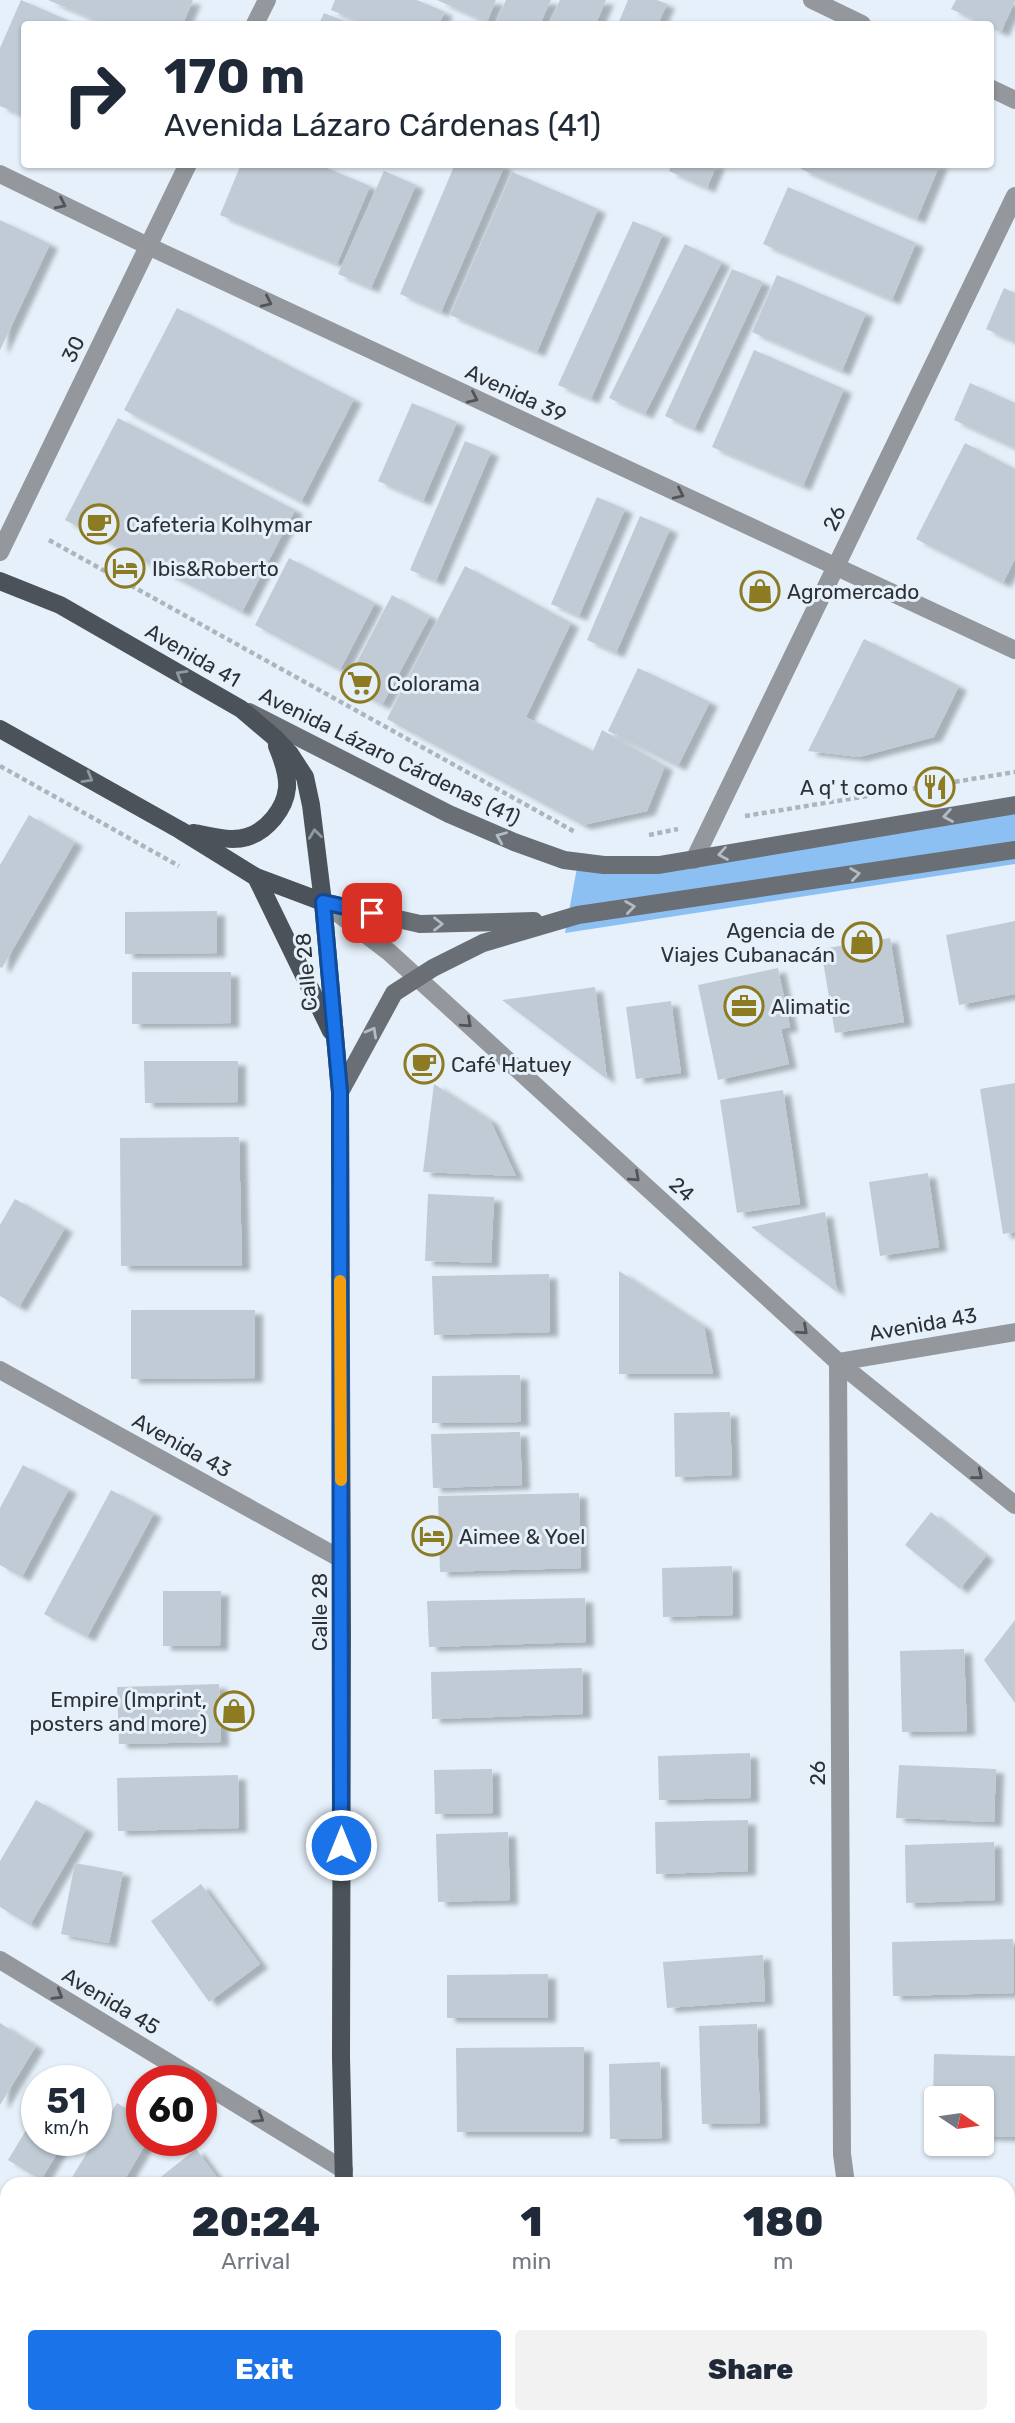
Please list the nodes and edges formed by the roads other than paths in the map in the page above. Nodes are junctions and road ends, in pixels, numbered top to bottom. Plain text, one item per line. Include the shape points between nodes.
1 (267, 0) edge
2 (813, 0) edge
3 (257, 21) edge
4 (856, 21) edge
5 (994, 90) edge
6 (1015, 100) edge
7 (186, 168) edge
8 (0, 174) edge
9 (1015, 196) edge
10 (148, 246) junction
11 (0, 552) edge
12 (835, 567) junction
13 (0, 582) edge
14 (1015, 650) edge
15 (241, 709) junction
16 (0, 720) edge
17 (0, 729) edge
18 (274, 737) junction
19 (29, 744) junction
20 (1015, 805) edge
21 (180, 830) junction
22 (1015, 850) edge
23 (694, 860) junction
24 (256, 877) junction
25 (323, 902) junction
26 (563, 920) junction
27 (416, 977) junction
28 (335, 1039) junction
29 (340, 1092) junction
30 (1015, 1332) edge
31 (838, 1362) junction
32 (0, 1370) edge
33 (1015, 1505) edge
34 (341, 1559) junction
35 (0, 1959) edge
36 (174, 2065) edge
37 (217, 2092) edge
38 (344, 2177) edge
39 (845, 2177) edge

1 - 3 street
2 - 4 street
5 - 6 street
7 - 10 street, 30
8 -> 10 street, Avenida 39
9 - 12 street, 26
10 - 11 street, 30
10 -> 12 street, Avenida 39
12 - 14 street, Avenida 39
12 - 23 street, 26
15 -> 13 main road, Avenida 41 via 60,606
15 - 18 main road, Avenida 41
23 -> 15 main road, Avenida Lázaro Cárdenas (41) via 659,865 564,860 449,814
16 - 19 main road
17 - 19 main road
18 - 21 main road via 287,789 276,816 264,829 247,837 223,839
25 -> 18 main road, Avenida 41 via 304,777
19 -> 21 main road
20 -> 23 main road, Avenida Lázaro Cárdenas (41)
21 - 24 main road
26 -> 22 main road
24 - 25 main road
24 - 28 main road, Calle 28
25 -> 26 main road via 420,924
25 - 27 street, 24
25 - 28 main road, Calle 28
26 - 27 main road via 483,943
29 -> 27 main road via 394,993
27 -> 31 street, 24
28 - 29 main road, Calle 28
29 - 34 main road, Calle 28
30 - 31 street, Avenida 43
31 -> 33 street, 24
31 - 39 street, 26
32 - 34 street, Avenida 43
34 - 38 main road, Calle 28
35 -> 36 street, Avenida 45
37 -> 38 street, Avenida 45

